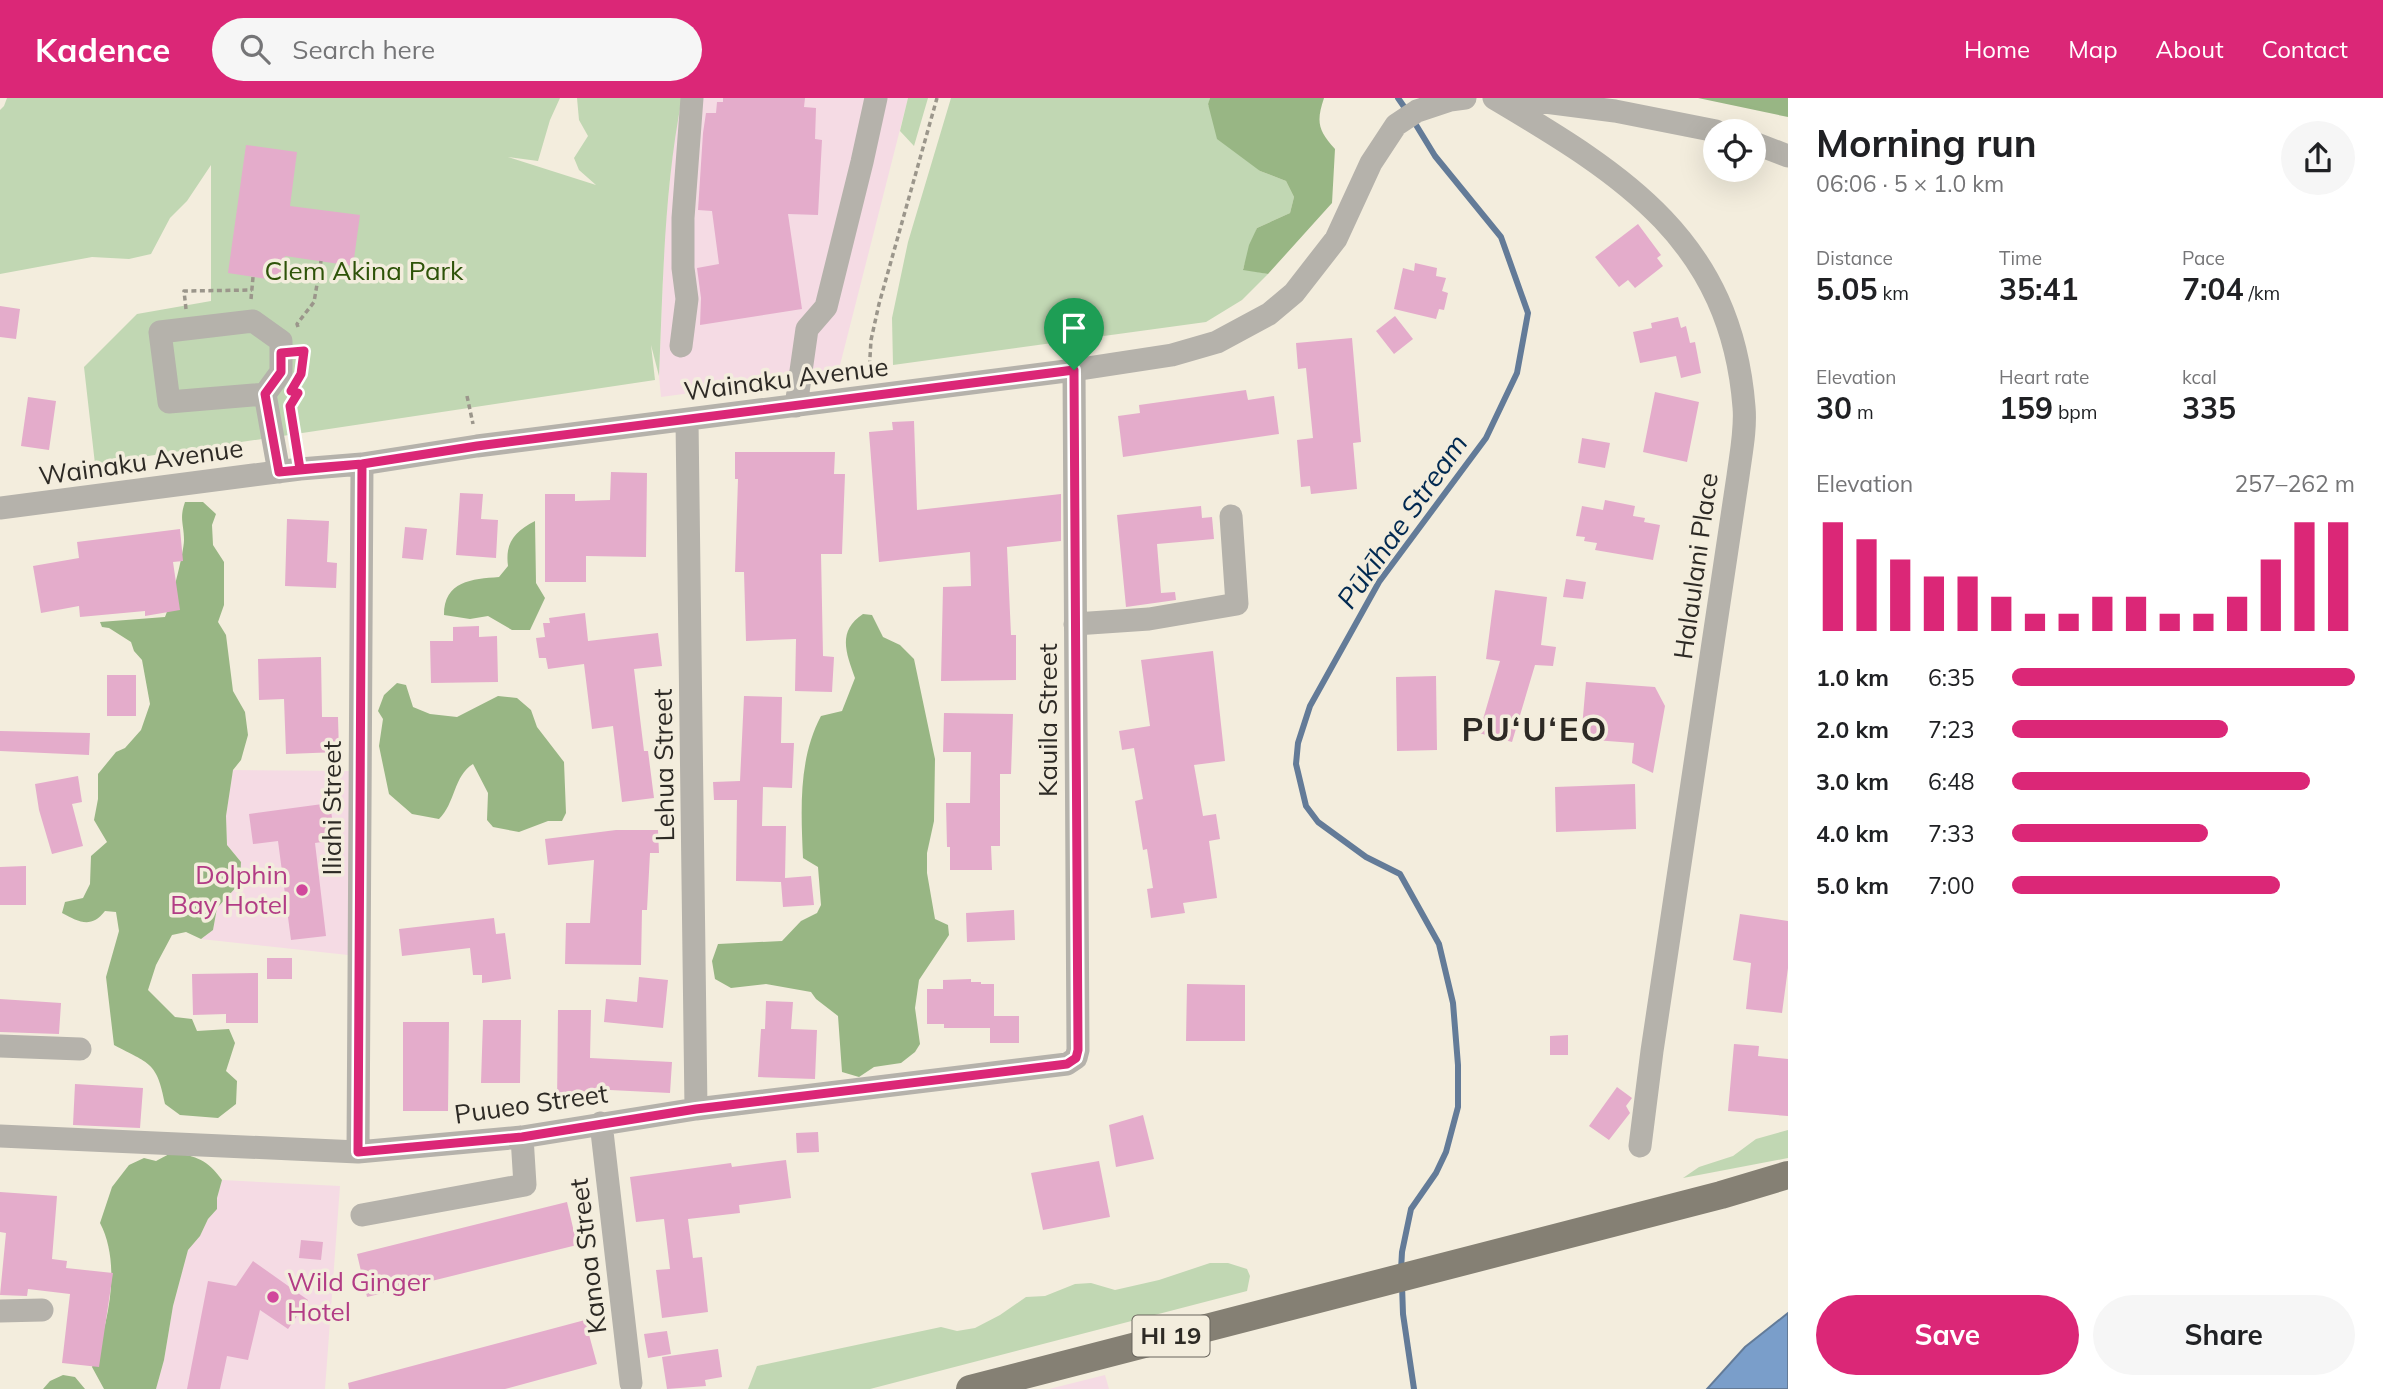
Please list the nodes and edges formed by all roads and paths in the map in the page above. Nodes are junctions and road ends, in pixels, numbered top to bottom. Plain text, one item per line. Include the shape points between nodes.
1 (692, 98) edge
2 (876, 98) edge
3 (937, 98) edge
4 (1494, 98) edge
5 (1513, 98) edge
6 (1457, 99) edge
7 (1703, 128) edge
8 (1766, 148) edge
9 (1788, 156) edge
10 (321, 261) dead end
11 (252, 290) dead end
12 (187, 329) junction
13 (301, 337) dead end
14 (681, 346) dead end
15 (1074, 370) junction
16 (296, 383) dead end
17 (265, 394) junction
18 (467, 396) dead end
19 (871, 396) junction
20 (290, 406) dead end
21 (796, 406) junction
22 (687, 420) junction
23 (477, 446) junction
24 (362, 464) junction
25 (279, 472) junction
26 (0, 509) edge
27 (1231, 516) dead end
28 (1075, 624) junction
29 (0, 1046) edge
30 (80, 1049) dead end
31 (1067, 1064) joint
32 (696, 1109) junction
33 (601, 1123) junction
34 (0, 1136) edge
35 (522, 1137) junction
36 (1640, 1146) dead end
37 (358, 1152) junction
38 (1788, 1175) edge
39 (362, 1215) dead end
40 (43, 1310) dead end
41 (0, 1311) edge
42 (631, 1383) dead end
43 (970, 1389) edge

1 - 14 street via 683,218 687,299
2 - 21 street via 826,307 807,329
3 - 19 path via 874,328
4 - 36 street, Halaulani Place via 1614,175 1682,239 1724,316 1744,408 1738,476
5 - 7 street
6 - 15 street, Wainaku Avenue via 1417,111 1396,125 1371,163 1336,239 1294,293 1269,314 1217,342 1172,355
8 - 9 street
10 - 13 path via 314,302 297,324
11 - 12 path via 184,291
12 - 17 street via 253,321 281,341 281,372
12 - 17 street via 160,332 169,402
15 - 19 street, Wainaku Avenue
15 - 28 street, Kauila Street
16 - 20 path via 291,391 298,393
17 - 25 street
18 - 23 path
19 - 21 street, Wainaku Avenue
21 - 22 street, Wainaku Avenue
22 - 23 street, Wainaku Avenue
22 - 32 street, Lehua Street
23 - 24 street, Wainaku Avenue
24 - 25 street, Wainaku Avenue
24 - 37 street, Iliahi Street
25 - 26 street, Wainaku Avenue
27 - 28 street via 1237,604 1149,619
28 - 31 street, Kauila Street via 1078,1050
29 - 30 street
31 - 32 street, Puueo Street
32 - 33 street, Puueo Street
33 - 35 street, Puueo Street
33 - 42 street, Kanoa Street
34 - 37 street, Puueo Street
35 - 37 street, Puueo Street
35 - 39 street via 525,1185
38 - 43 main road, HI 19
40 - 41 street

